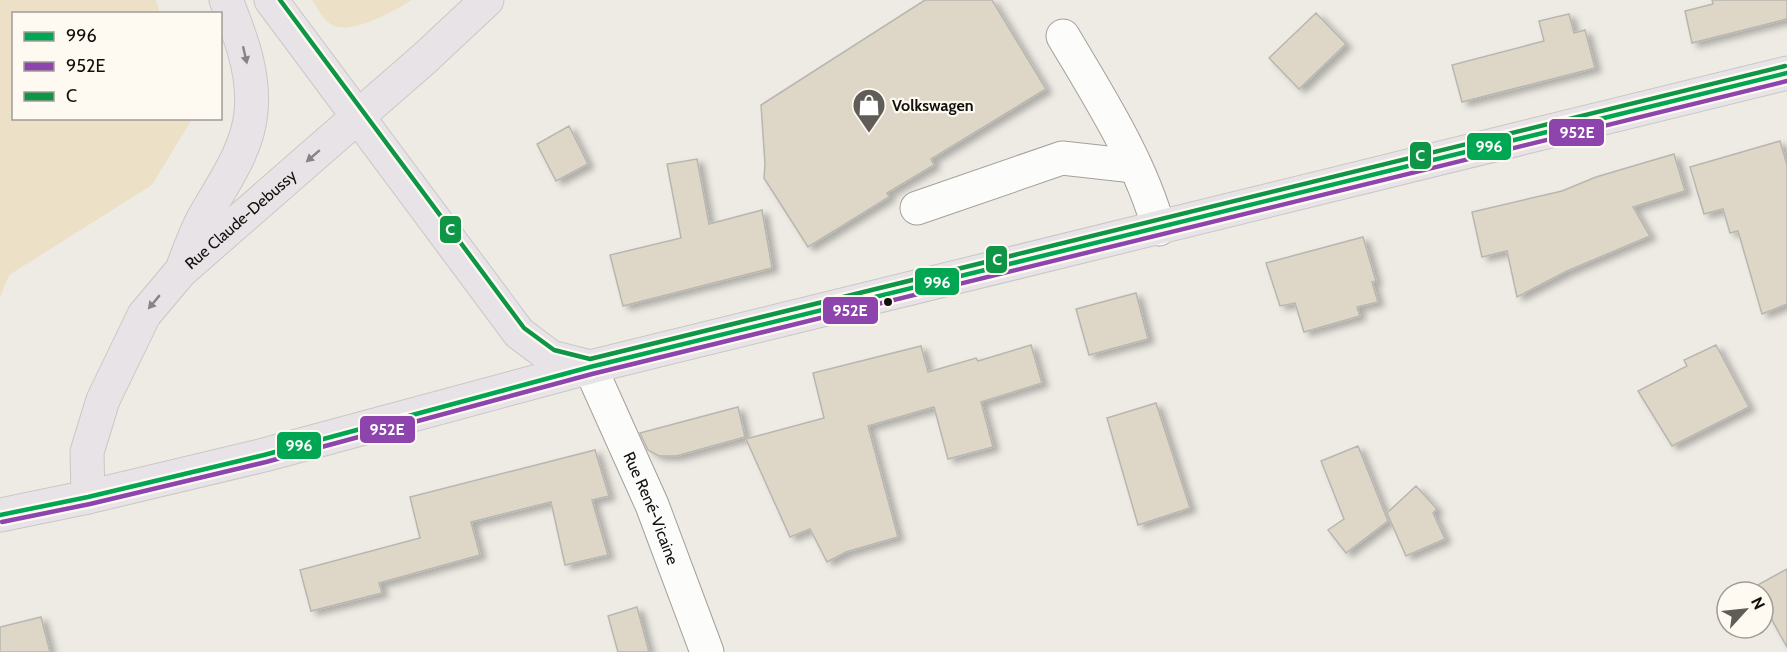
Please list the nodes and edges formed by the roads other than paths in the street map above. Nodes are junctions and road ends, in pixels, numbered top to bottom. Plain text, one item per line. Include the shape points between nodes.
1 (226, 0) edge
2 (271, 0) edge
3 (487, 0) edge
4 (1063, 36) dead end
5 (1787, 73) edge
6 (357, 118) junction
7 (1134, 166) junction
8 (917, 208) dead end
9 (1159, 229) junction
10 (181, 271) junction
11 (590, 368) junction
12 (88, 497) junction
13 (0, 515) edge
14 (706, 652) edge

1 -> 10 main road via 241,37 250,76 251,113 241,150 202,220
2 - 6 main road
3 - 6 main road, Rue Claude-Debussy
4 - 7 street
5 - 9 main road
6 -> 10 main road, Rue Claude-Debussy
6 - 11 main road via 519,333 550,357
7 - 8 street via 1062,158
7 - 9 street
9 - 11 main road
10 -> 12 main road, Rue Claude-Debussy via 144,315 103,400 87,452
11 - 12 main road via 264,455
11 - 14 street, Rue René-Vicaine via 652,505
12 - 13 main road

